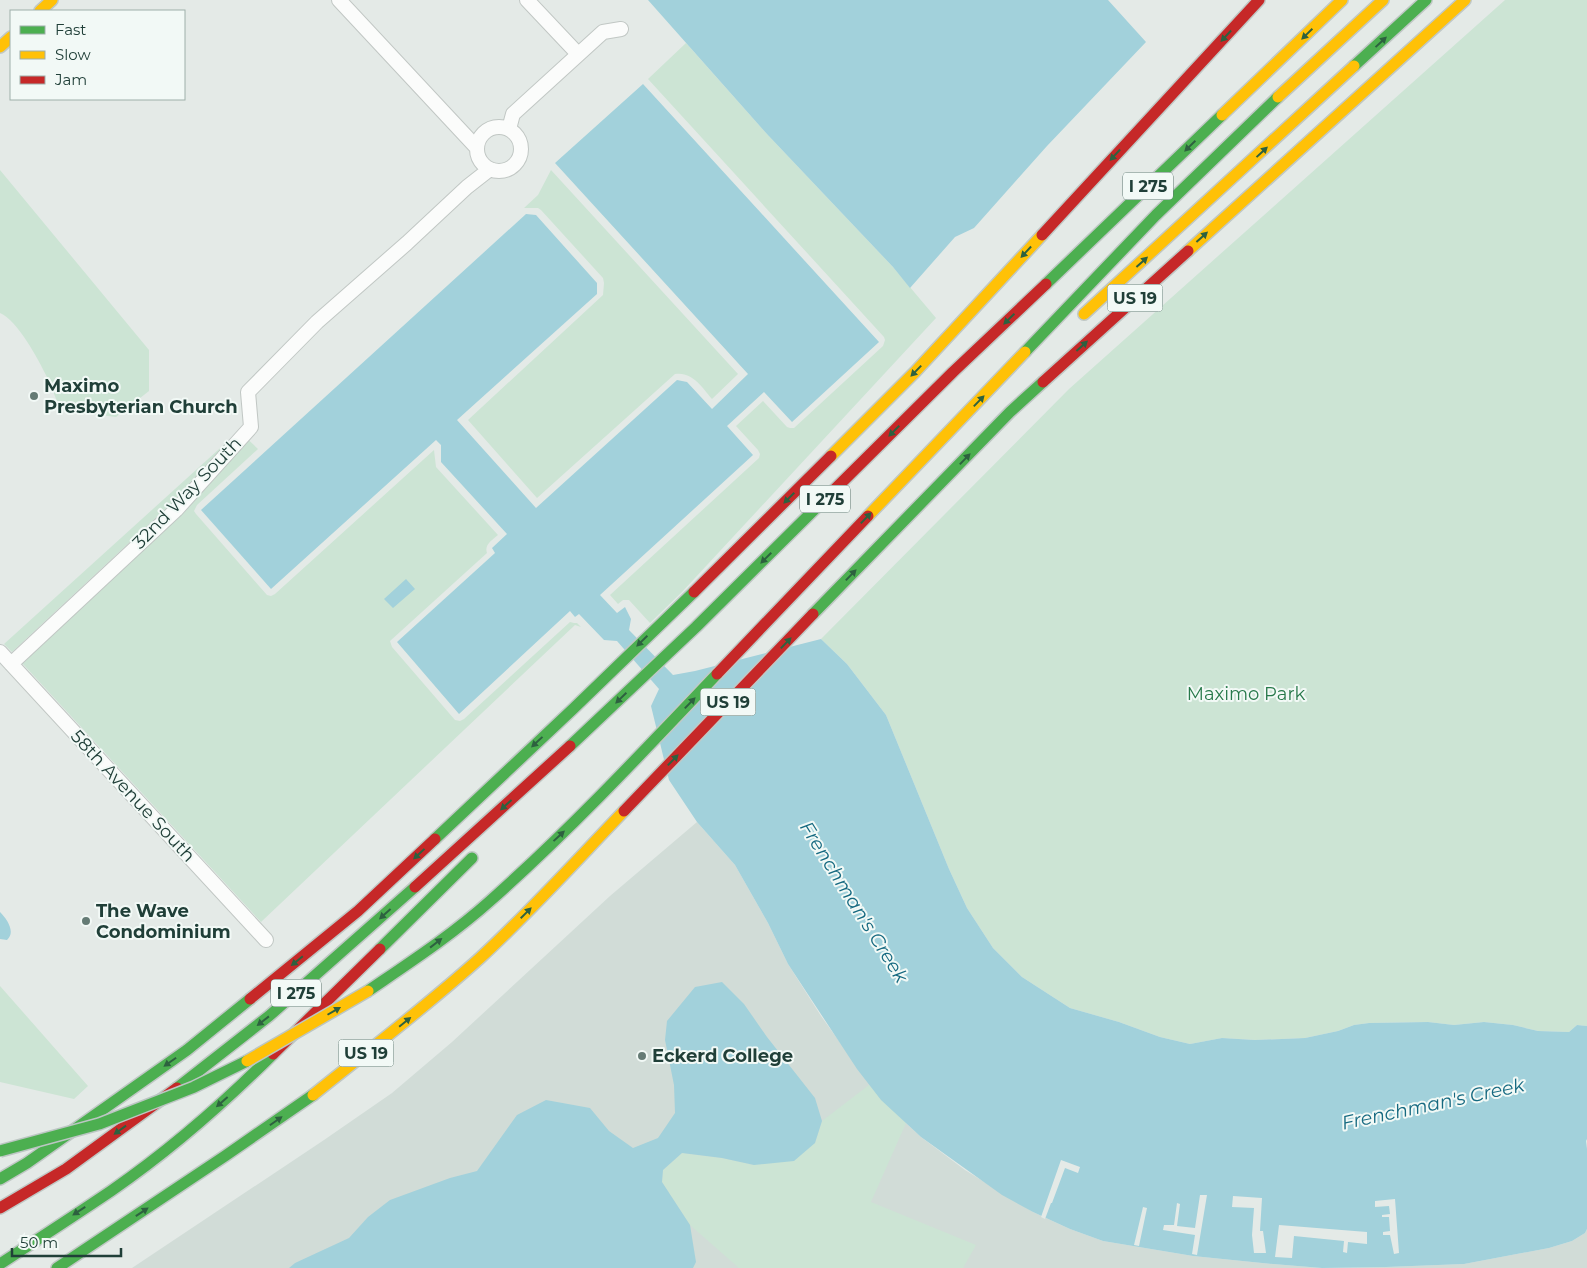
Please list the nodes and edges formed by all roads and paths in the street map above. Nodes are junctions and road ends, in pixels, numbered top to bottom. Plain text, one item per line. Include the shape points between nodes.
1 (52, 0) edge
2 (339, 0) edge
3 (528, 0) edge
4 (1259, 0) edge
5 (1342, 0) edge
6 (1382, 0) edge
7 (1426, 0) edge
8 (1465, 0) edge
9 (41, 10) edge
10 (621, 29) dead end
11 (10, 38) edge
12 (0, 47) edge
13 (578, 54) junction
14 (509, 129) junction
15 (477, 148) junction
16 (490, 169) junction
17 (1078, 320) dead end
18 (1055, 338) dead end
19 (1021, 356) junction
20 (0, 652) edge
21 (11, 664) junction
22 (568, 749) junction
23 (541, 787) dead end
24 (480, 851) dead end
25 (266, 940) dead end
26 (0, 1151) edge
27 (0, 1179) edge
28 (0, 1208) edge
29 (0, 1264) edge
30 (57, 1268) edge

1 - 9 main road
2 - 15 street
3 - 13 street
4 -> 27 main road via 915,372 678,608 358,911 187,1050
5 -> 22 main road, I 275 via 953,372
6 - 19 main road, I 275 via 1156,215
17 -> 7 main road
30 -> 8 main road, US 19 via 308,1098 480,958 1010,412
10 - 13 street via 603,32
11 - 12 main road
13 - 14 street via 513,114
14 - 15 street via 500,127 484,132
14 - 16 street via 520,142 520,159 507,170
15 - 16 street via 478,156
16 - 21 street, 32nd Way South via 317,322 248,392 251,427 176,510
18 - 19 main road
26 -> 19 main road, I 275, bridge via 99,1124 194,1087 261,1054 368,991 421,955 489,902 620,776
20 - 21 street, 58th Avenue South
21 - 25 street, 58th Avenue South
22 - 23 main road
22 -> 28 main road, I 275 via 269,1016 66,1170
24 -> 29 main road via 246,1081 188,1132 112,1190

